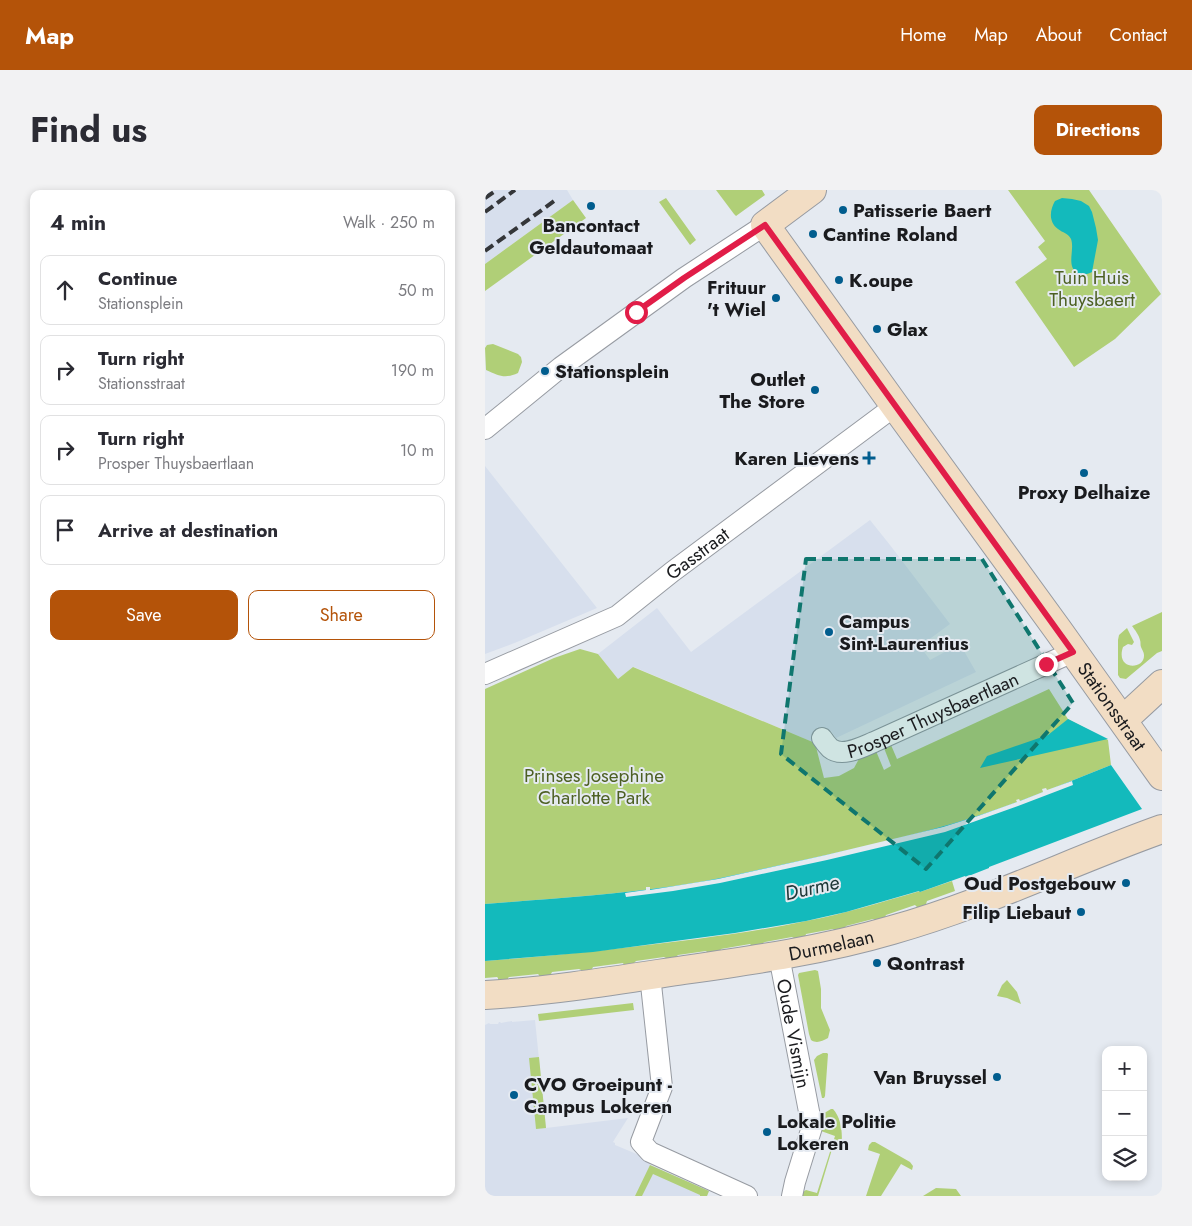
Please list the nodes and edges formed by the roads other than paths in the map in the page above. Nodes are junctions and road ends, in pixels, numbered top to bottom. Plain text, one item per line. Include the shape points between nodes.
1 (812, 190) edge
2 (765, 225) junction
3 (895, 406) junction
4 (485, 429) edge
5 (1073, 652) junction
6 (485, 674) edge
7 (1162, 684) edge
8 (1123, 720) junction
9 (822, 738) dead end
10 (1162, 776) edge
11 (1162, 829) edge
12 (779, 956) junction
13 (650, 976) junction
14 (485, 995) edge
15 (747, 1196) edge
16 (792, 1196) edge

1 - 2 street
2 - 3 street, Stationsstraat
2 - 4 street via 561,366
3 - 5 street, Stationsstraat
3 - 6 street, Gasstraat via 617,616
5 - 8 street, Stationsstraat
5 - 9 street, Prosper Thuysbaertlaan via 853,750 841,752 831,749
7 - 8 street
8 - 10 street, Stationsstraat
11 - 12 street, Durmelaan via 995,895 894,930 844,944
12 - 13 street, Durmelaan
12 - 16 street, Oude Vismijn via 812,1126
13 - 14 street, Durmelaan
13 - 15 street via 662,1087 641,1142 650,1152

